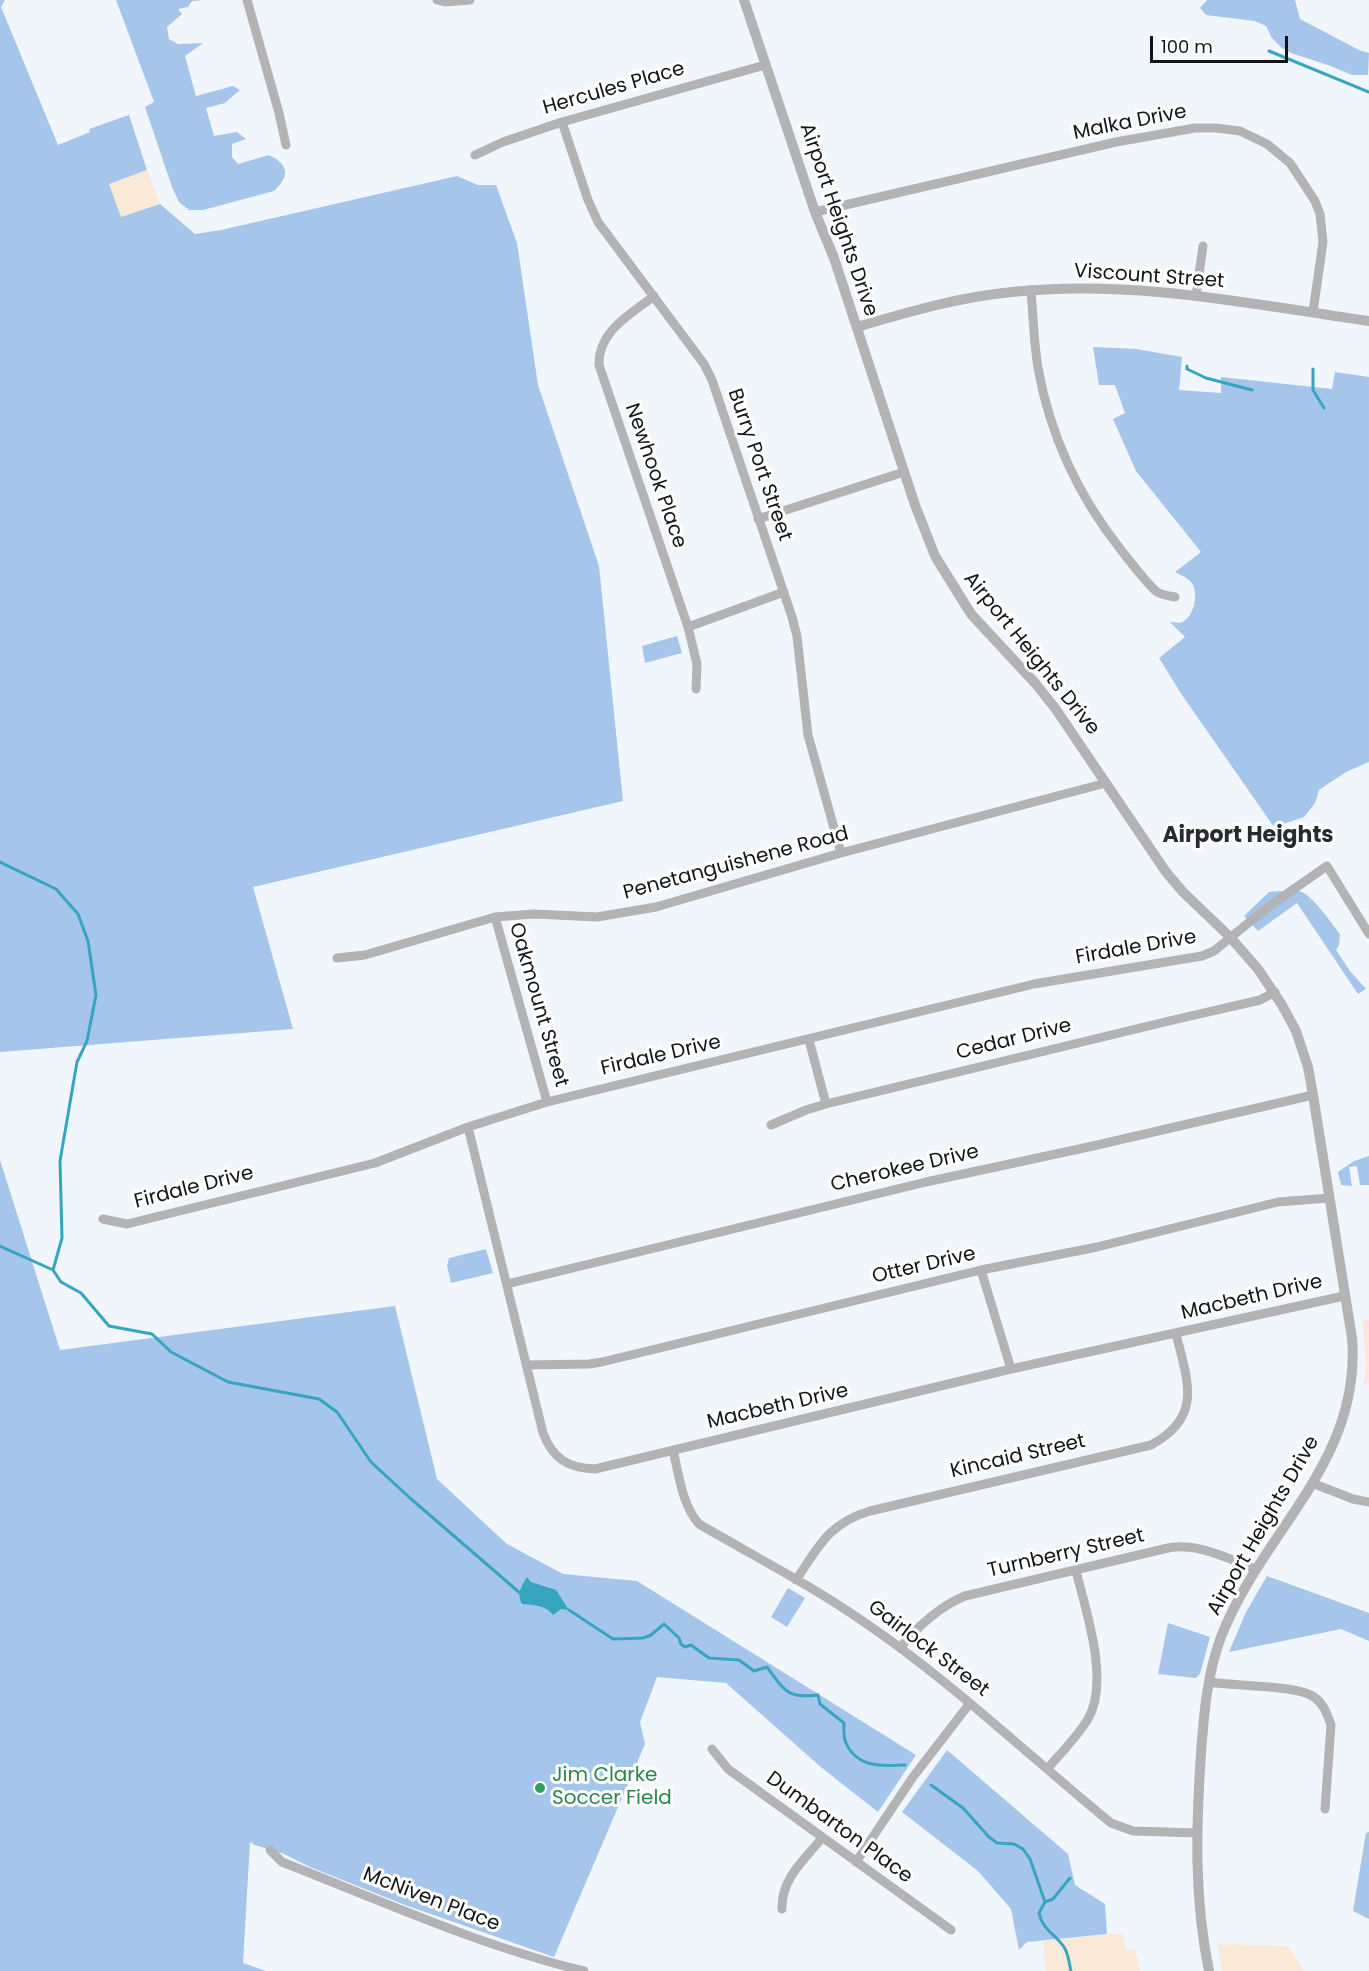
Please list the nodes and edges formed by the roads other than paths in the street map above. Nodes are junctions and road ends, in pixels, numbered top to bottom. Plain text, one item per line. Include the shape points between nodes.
1 (246, 0) edge
2 (437, 0) edge
3 (470, 0) edge
4 (744, 0) edge
5 (765, 64) junction
6 (562, 122) junction
7 (286, 145) dead end
8 (475, 155) dead end
9 (815, 212) junction
10 (1203, 246) dead end
11 (1031, 290) junction
12 (654, 296) junction
13 (1196, 296) junction
14 (1313, 312) junction
15 (1369, 321) edge
16 (857, 327) junction
17 (904, 472) junction
18 (758, 519) junction
19 (784, 592) junction
20 (1175, 597) dead end
21 (688, 627) junction
22 (696, 689) dead end
23 (1106, 783) junction
24 (841, 854) junction
25 (495, 917) junction
26 (1369, 934) edge
27 (1230, 937) junction
28 (337, 958) dead end
29 (1275, 992) junction
30 (809, 1040) junction
31 (1313, 1095) junction
32 (547, 1102) junction
33 (826, 1104) junction
34 (771, 1125) dead end
35 (468, 1126) junction
36 (1329, 1198) junction
37 (103, 1219) dead end
38 (981, 1270) junction
39 (507, 1284) junction
40 (1344, 1296) junction
41 (1176, 1334) junction
42 (527, 1365) junction
43 (1011, 1370) junction
44 (673, 1450) junction
45 (1312, 1484) junction
46 (1369, 1502) edge
47 (1256, 1569) junction
48 (1076, 1571) junction
49 (796, 1580) junction
50 (900, 1648) junction
51 (1209, 1682) junction
52 (970, 1703) junction
53 (712, 1749) dead end
54 (1047, 1768) junction
55 (1325, 1809) dead end
56 (1197, 1833) junction
57 (822, 1838) junction
58 (270, 1850) dead end
59 (856, 1862) junction
60 (782, 1909) dead end
61 (951, 1930) dead end
62 (584, 1971) edge
63 (1209, 1971) edge

1 - 7 street
2 - 3 street
4 - 5 street, Airport Heights Drive
5 - 6 street, Hercules Place
5 - 9 street, Airport Heights Drive
6 - 8 street, Hercules Place
6 - 12 street, Burry Port Street via 594,215
9 - 14 street, Malka Drive via 1116,142 1196,128 1240,131 1267,144 1290,163 1315,201 1323,242
9 - 16 street, Airport Heights Drive
10 - 13 street
11 - 13 street, Viscount Street via 1111,288
11 - 16 street, Viscount Street via 951,302
11 - 20 street via 1043,390 1057,437 1076,480 1099,520 1130,561 1158,592
12 - 18 street, Burry Port Street via 708,369
12 - 21 street, Newhook Place via 608,333 600,348 599,365
13 - 14 street, Viscount Street
14 - 15 street, Viscount Street
16 - 17 street, Airport Heights Drive
17 - 18 street
17 - 23 street, Airport Heights Drive via 935,556 958,596 1049,700
18 - 19 street, Burry Port Street
19 - 21 street
19 - 24 street, Burry Port Street via 797,636 808,735
21 - 22 street, Newhook Place via 697,664
23 - 24 street, Penetanguishene Road
23 - 27 street, Airport Heights Drive via 1173,882
24 - 25 street, Penetanguishene Road via 637,911 597,917
25 - 28 street, Penetanguishene Road via 365,956
25 - 32 street, Oakmount Street
26 - 27 street, Firdale Drive via 1327,866
27 - 29 street, Airport Heights Drive
27 - 30 street, Firdale Drive via 1214,951 1192,959 1034,984
29 - 31 street, Airport Heights Drive via 1302,1049
29 - 33 street, Cedar Drive via 1260,1000
30 - 32 street, Firdale Drive
30 - 33 street
31 - 36 street, Airport Heights Drive
31 - 39 street, Cherokee Drive via 926,1182
32 - 35 street, Firdale Drive
33 - 34 street, Cedar Drive
35 - 37 street, Firdale Drive via 375,1163 127,1224
35 - 39 street, Macbeth Drive
36 - 38 street, Otter Drive via 1278,1202
36 - 40 street, Airport Heights Drive
38 - 42 street, Otter Drive via 602,1362
38 - 43 street
39 - 42 street, Macbeth Drive
40 - 41 street, Macbeth Drive
40 - 45 street, Airport Heights Drive via 1353,1350 1351,1386 1342,1425
41 - 43 street, Macbeth Drive
41 - 49 street, Kincaid Street via 1188,1389 1187,1402 1185,1414 1164,1438 1151,1445 852,1517 828,1533
42 - 44 street, Macbeth Drive via 548,1446 568,1463 595,1469
43 - 44 street, Macbeth Drive
44 - 49 street, Gairlock Street via 687,1507 699,1524
45 - 46 street
45 - 47 street, Airport Heights Drive
47 - 48 street, Turnberry Street via 1183,1546
47 - 51 street, Airport Heights Drive via 1221,1636
48 - 50 street, Turnberry Street via 957,1599 915,1631
48 - 54 street via 1098,1665 1095,1703 1088,1719
49 - 50 street, Gairlock Street
50 - 52 street, Gairlock Street
51 - 55 street via 1292,1690 1314,1697 1321,1704 1331,1725
51 - 56 street, Airport Heights Drive
52 - 54 street, Gairlock Street
52 - 59 street via 913,1777
53 - 57 street, Dumbarton Place via 728,1769
54 - 56 street, Gairlock Street via 1122,1828
56 - 63 street, Airport Heights Drive via 1200,1912
57 - 59 street, Dumbarton Place
57 - 60 street via 789,1879
58 - 62 street, McNiven Place via 282,1862 410,1913 484,1941
59 - 61 street, Dumbarton Place

